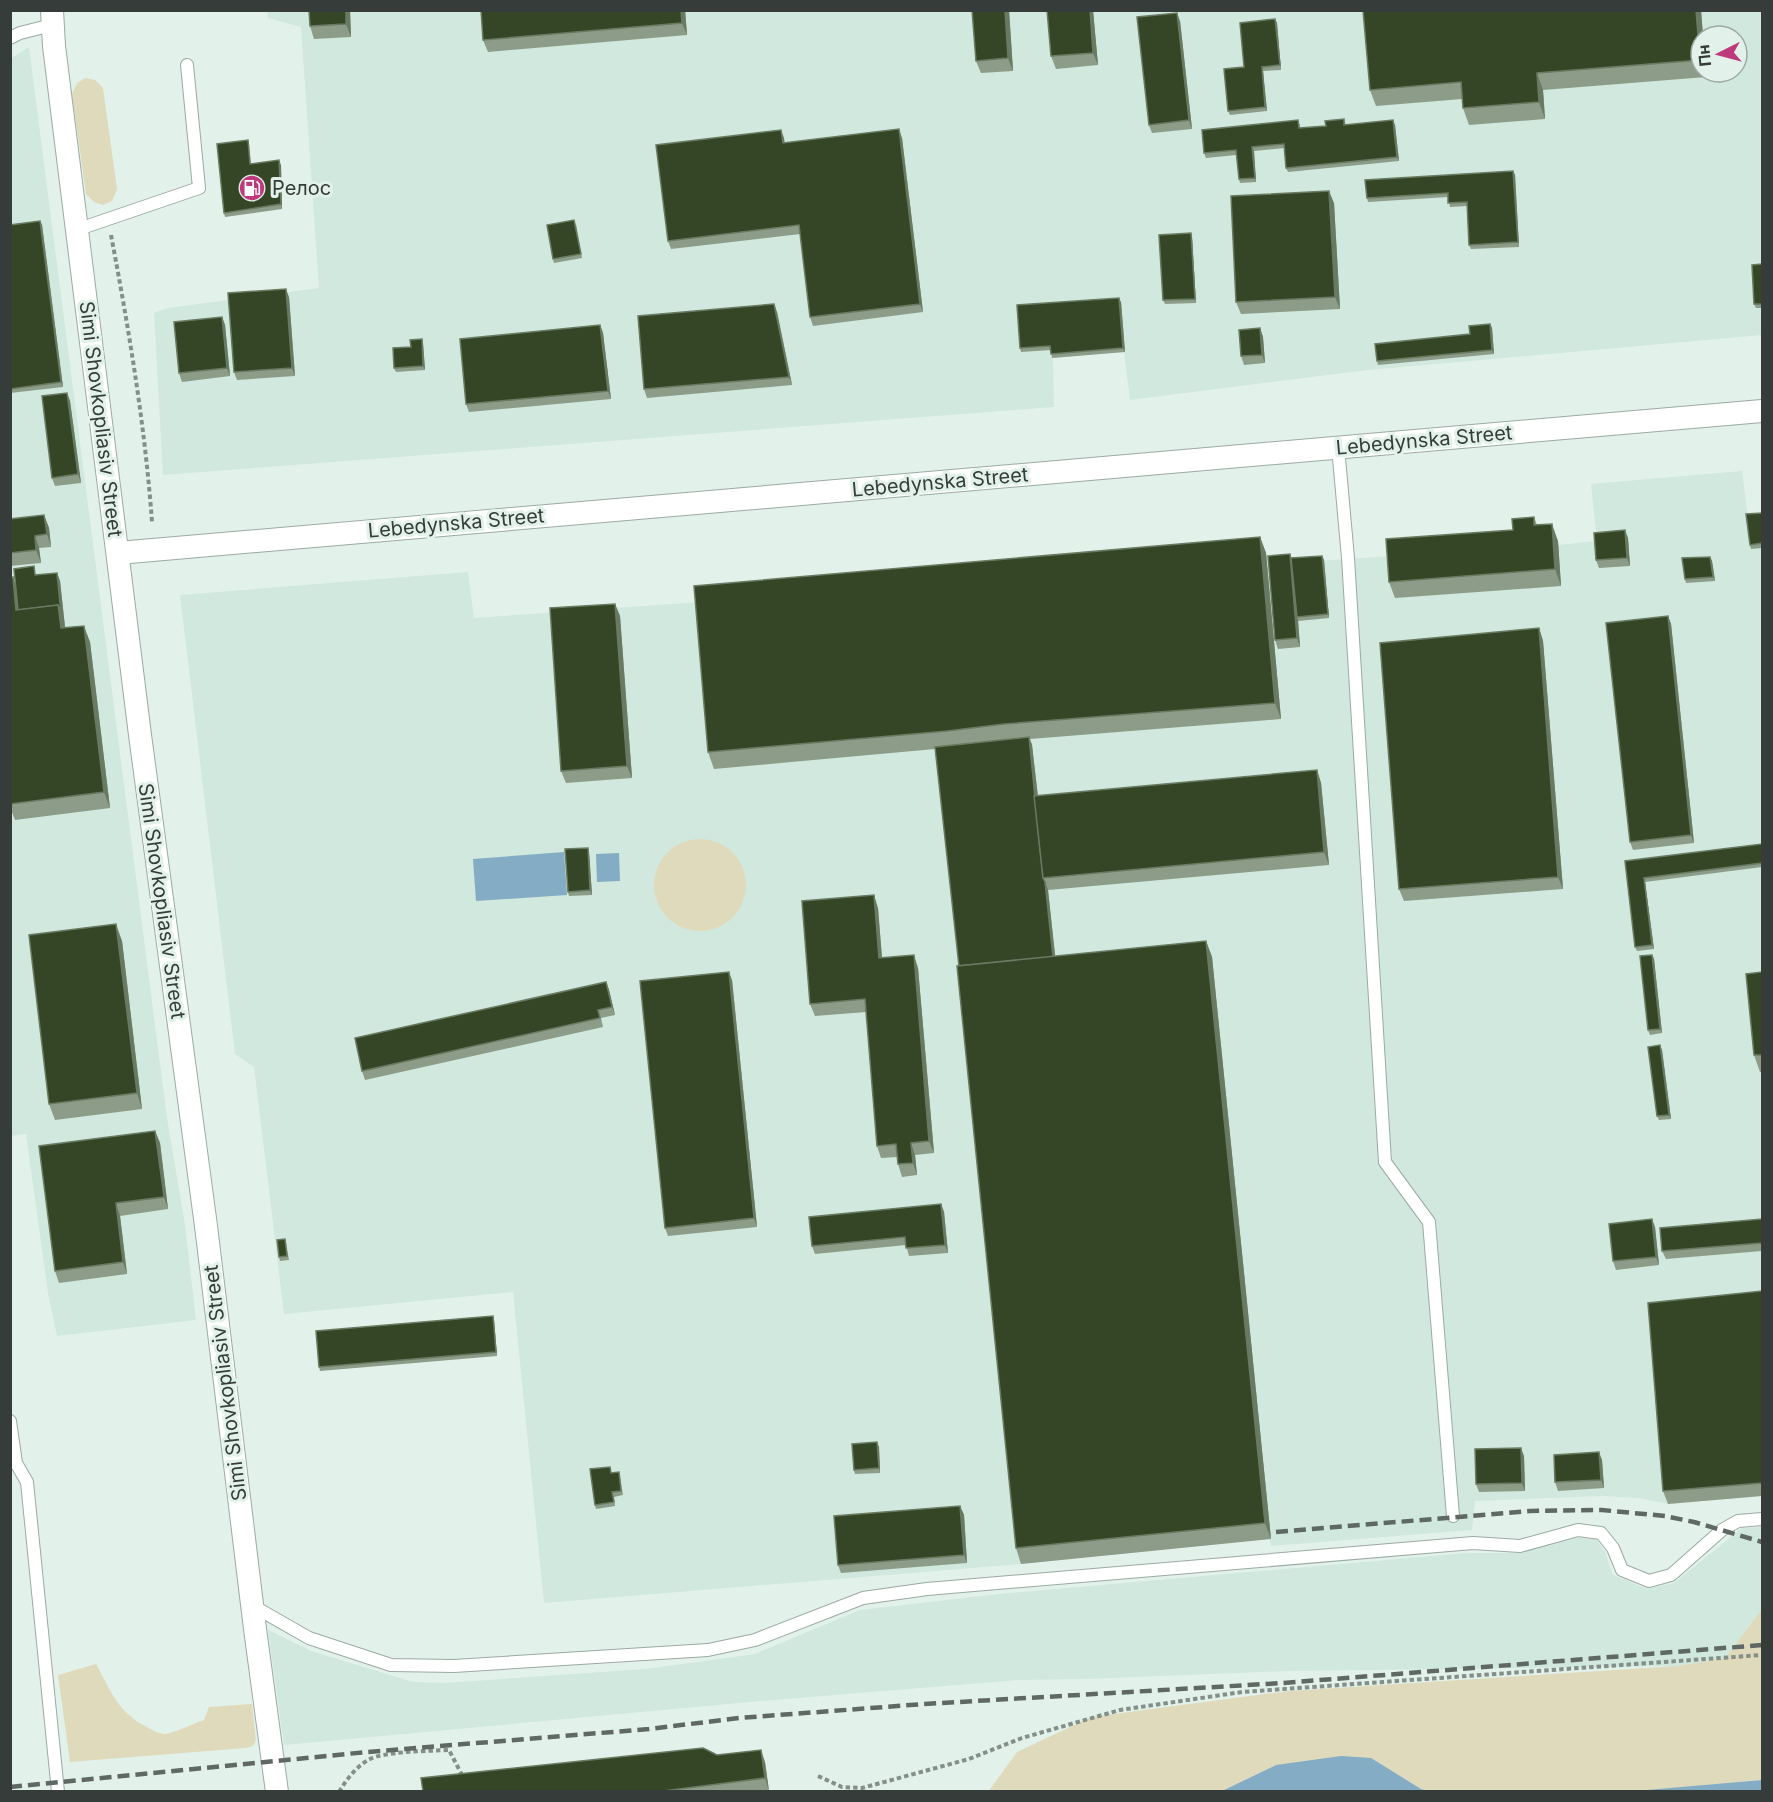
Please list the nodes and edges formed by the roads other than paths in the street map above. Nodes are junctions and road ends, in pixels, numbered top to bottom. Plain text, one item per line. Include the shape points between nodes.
1 (52, 18) edge
2 (10, 38) edge
3 (187, 65) dead end
4 (76, 230) junction
5 (1762, 411) edge
6 (1338, 447) junction
7 (118, 553) junction
8 (10, 1421) edge
9 (1453, 1516) dead end
10 (1762, 1519) edge
11 (253, 1606) junction
12 (58, 1791) edge
13 (277, 1791) edge

1 - 2 lane
1 - 4 street, Simi Shovkopliasiv Street
3 - 4 lane via 199,188
4 - 7 street, Simi Shovkopliasiv Street
5 - 6 street, Lebedynska Street
6 - 7 street, Lebedynska Street
6 - 9 lane via 1385,1162 1429,1222
7 - 11 street, Simi Shovkopliasiv Street
8 - 12 lane via 16,1463 27,1482
10 - 11 lane via 1738,1521 1722,1530 1671,1575 1648,1581 1622,1570 1613,1548 1601,1533 1578,1530 1520,1546 1473,1544 927,1589 863,1598 754,1640 708,1650 454,1666 391,1665 309,1638
11 - 13 street, Simi Shovkopliasiv Street

